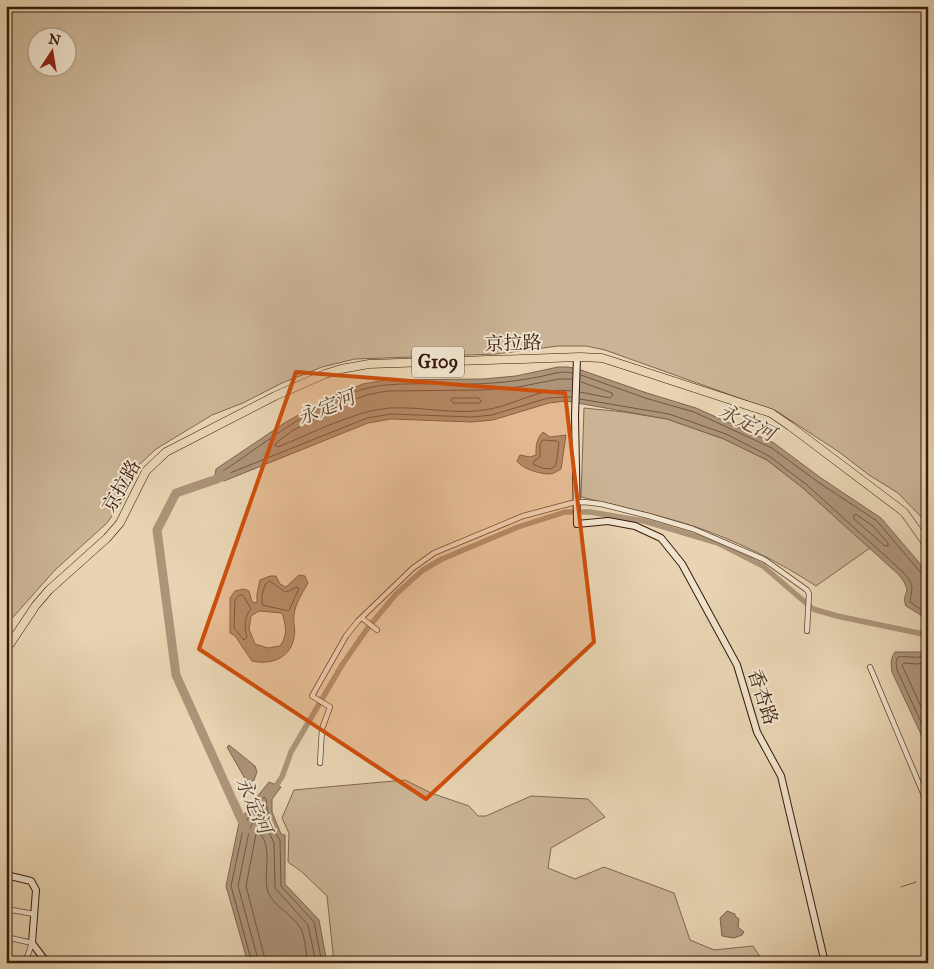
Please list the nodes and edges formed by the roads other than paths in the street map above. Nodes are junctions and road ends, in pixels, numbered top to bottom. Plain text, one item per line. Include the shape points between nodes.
1 (577, 357) junction
2 (576, 502) junction
3 (928, 546) edge
4 (362, 618) junction
5 (377, 630) dead end
6 (806, 632) dead end
7 (6, 650) edge
8 (870, 667) dead end
9 (320, 763) dead end
10 (928, 805) edge
11 (6, 875) edge
12 (6, 909) edge
13 (34, 914) junction
14 (6, 938) edge
15 (32, 942) junction
16 (25, 963) edge
17 (47, 963) edge
18 (825, 963) edge

1 - 2 street, 香杏路
1 - 3 highway, 京拉路 / G109 via 602,358 624,364 771,413 904,512
1 - 7 highway, 京拉路 / G109 via 368,364 325,374 275,396 166,452 154,462 146,471 120,523 49,590
2 - 4 street via 523,516 434,554 413,568
2 - 6 street via 601,504 693,529 774,565 809,594
2 - 18 street, 香杏路 via 577,524 608,521 635,526 661,538 684,566 737,665 757,732 781,776
4 - 5 street
4 - 9 street via 346,636 312,696 330,707 322,729
8 - 10 street
11 - 13 street via 32,881 36,890
12 - 13 street
13 - 15 street
14 - 15 street
15 - 16 street
15 - 17 street

